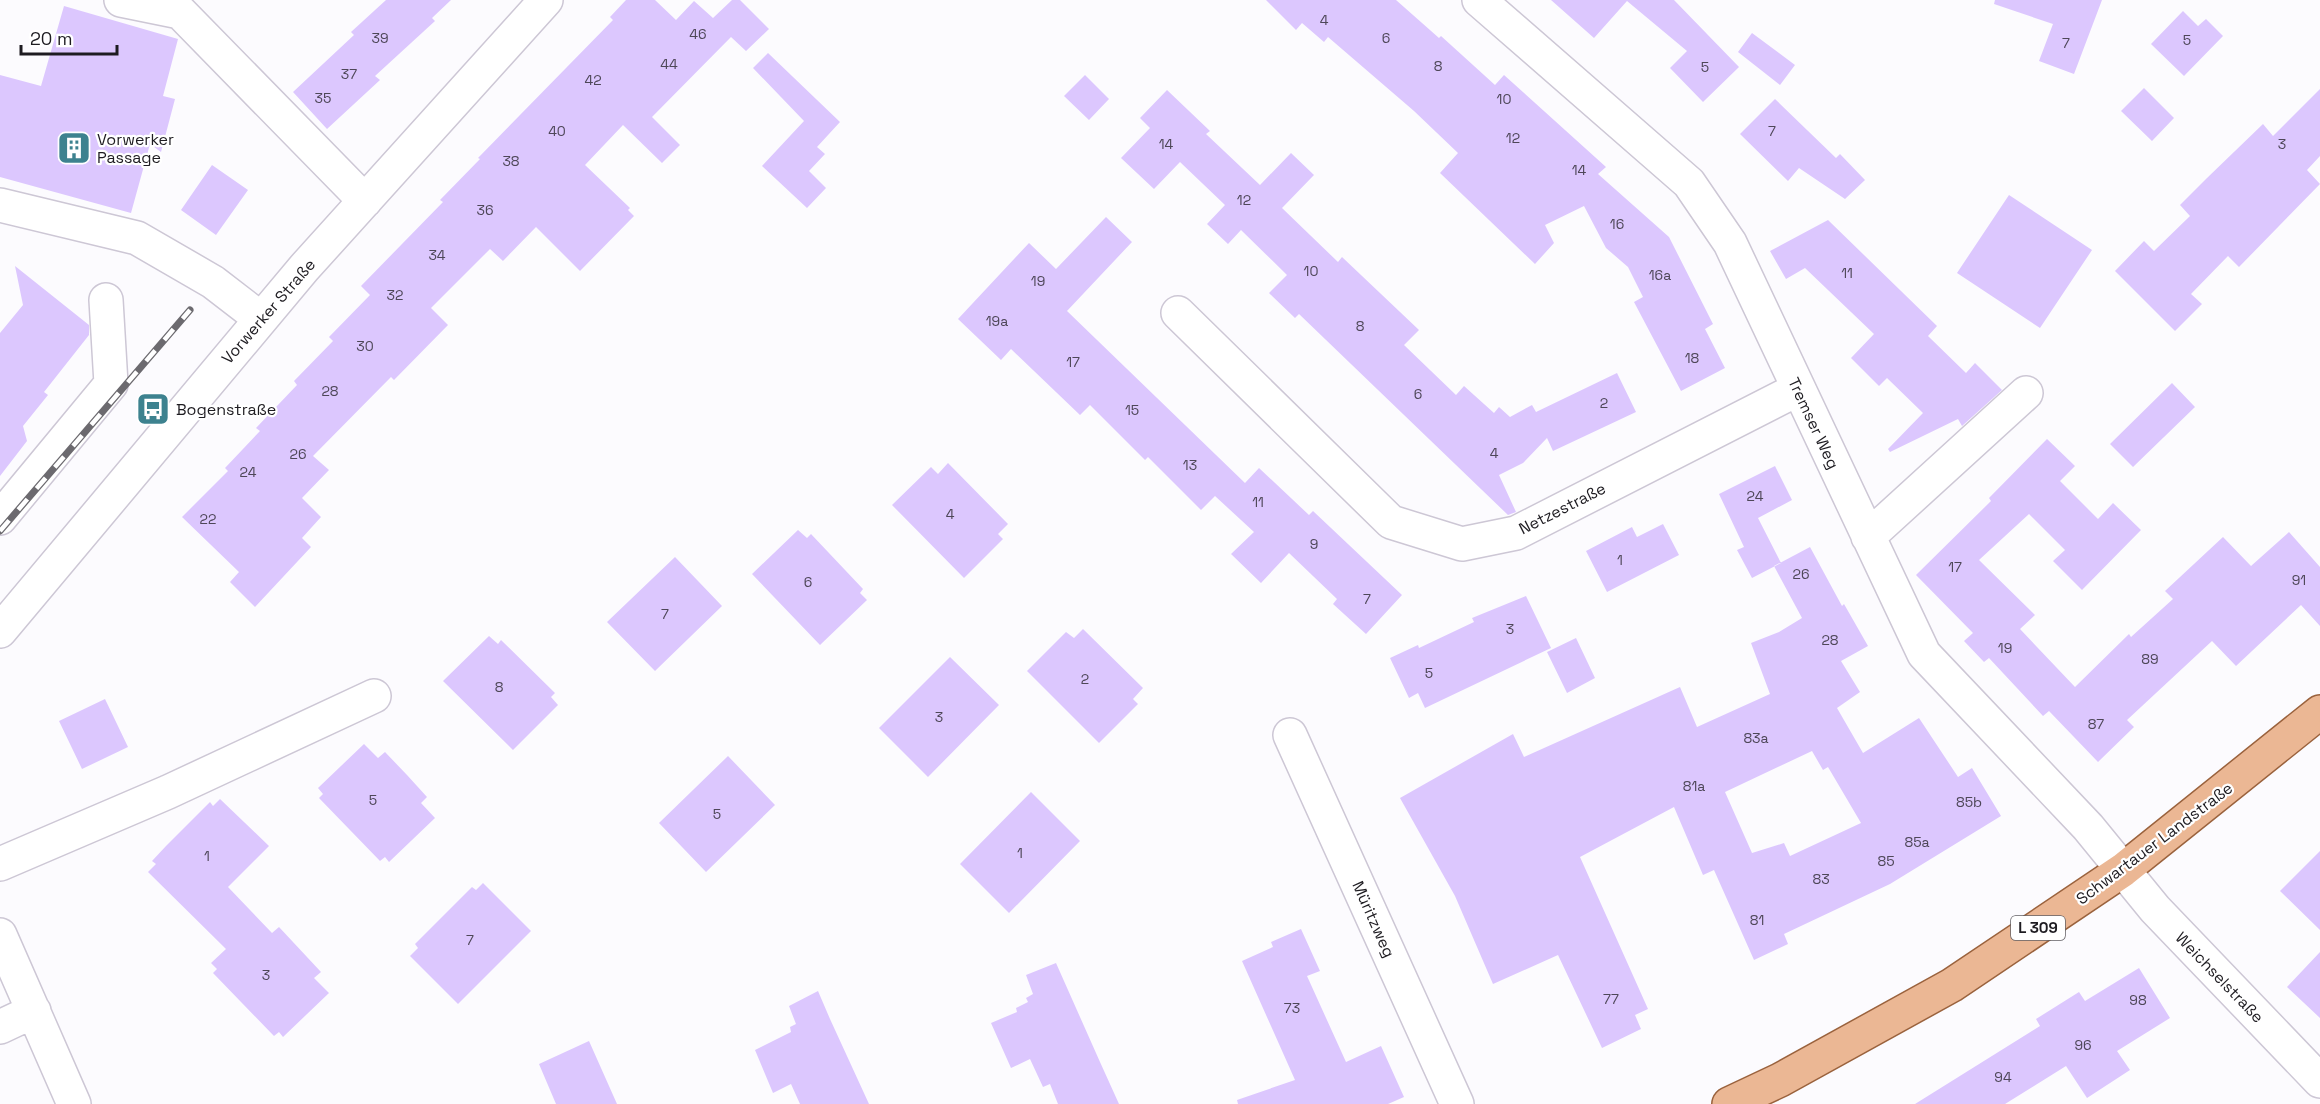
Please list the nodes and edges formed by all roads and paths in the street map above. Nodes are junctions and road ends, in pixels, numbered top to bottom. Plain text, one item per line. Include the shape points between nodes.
1 (121, 0) edge
2 (546, 0) edge
3 (1479, 0) edge
4 (173, 6) edge
5 (365, 201) junction
6 (0, 205) edge
7 (106, 300) dead end
8 (1178, 313) dead end
9 (261, 319) junction
10 (1798, 389) junction
11 (2026, 393) dead end
12 (0, 518) edge
13 (1868, 537) junction
14 (0, 630) edge
15 (374, 696) dead end
16 (2320, 712) edge
17 (1290, 735) dead end
18 (0, 864) edge
19 (2123, 870) junction
20 (0, 935) edge
21 (34, 1011) junction
22 (0, 1027) edge
23 (2320, 1080) edge
24 (74, 1104) edge
25 (1457, 1104) edge
26 (1729, 1104) edge

1 - 4 street
2 - 5 street, Vorwerker Straße
3 - 10 street, Tremser Weg via 1689,183 1730,243
4 - 5 street
5 - 9 street, Vorwerker Straße
6 - 9 street via 137,238 213,282
7 - 12 street via 111,384
8 - 10 street, Netzestraße via 1391,522 1462,544 1516,532
9 - 14 street, Vorwerker Straße
10 - 13 street, Tremser Weg
11 - 13 street
13 - 19 street, Tremser Weg via 1924,654 2088,827
15 - 18 street via 168,792
16 - 19 main road, Schwartauer Landstraße / L 309
17 - 25 street, Müritzweg
19 - 23 street, Weichselstraße via 2155,909
19 - 26 main road, Schwartauer Landstraße / L 309 via 1952,986
20 - 21 street
21 - 22 street
21 - 24 street

